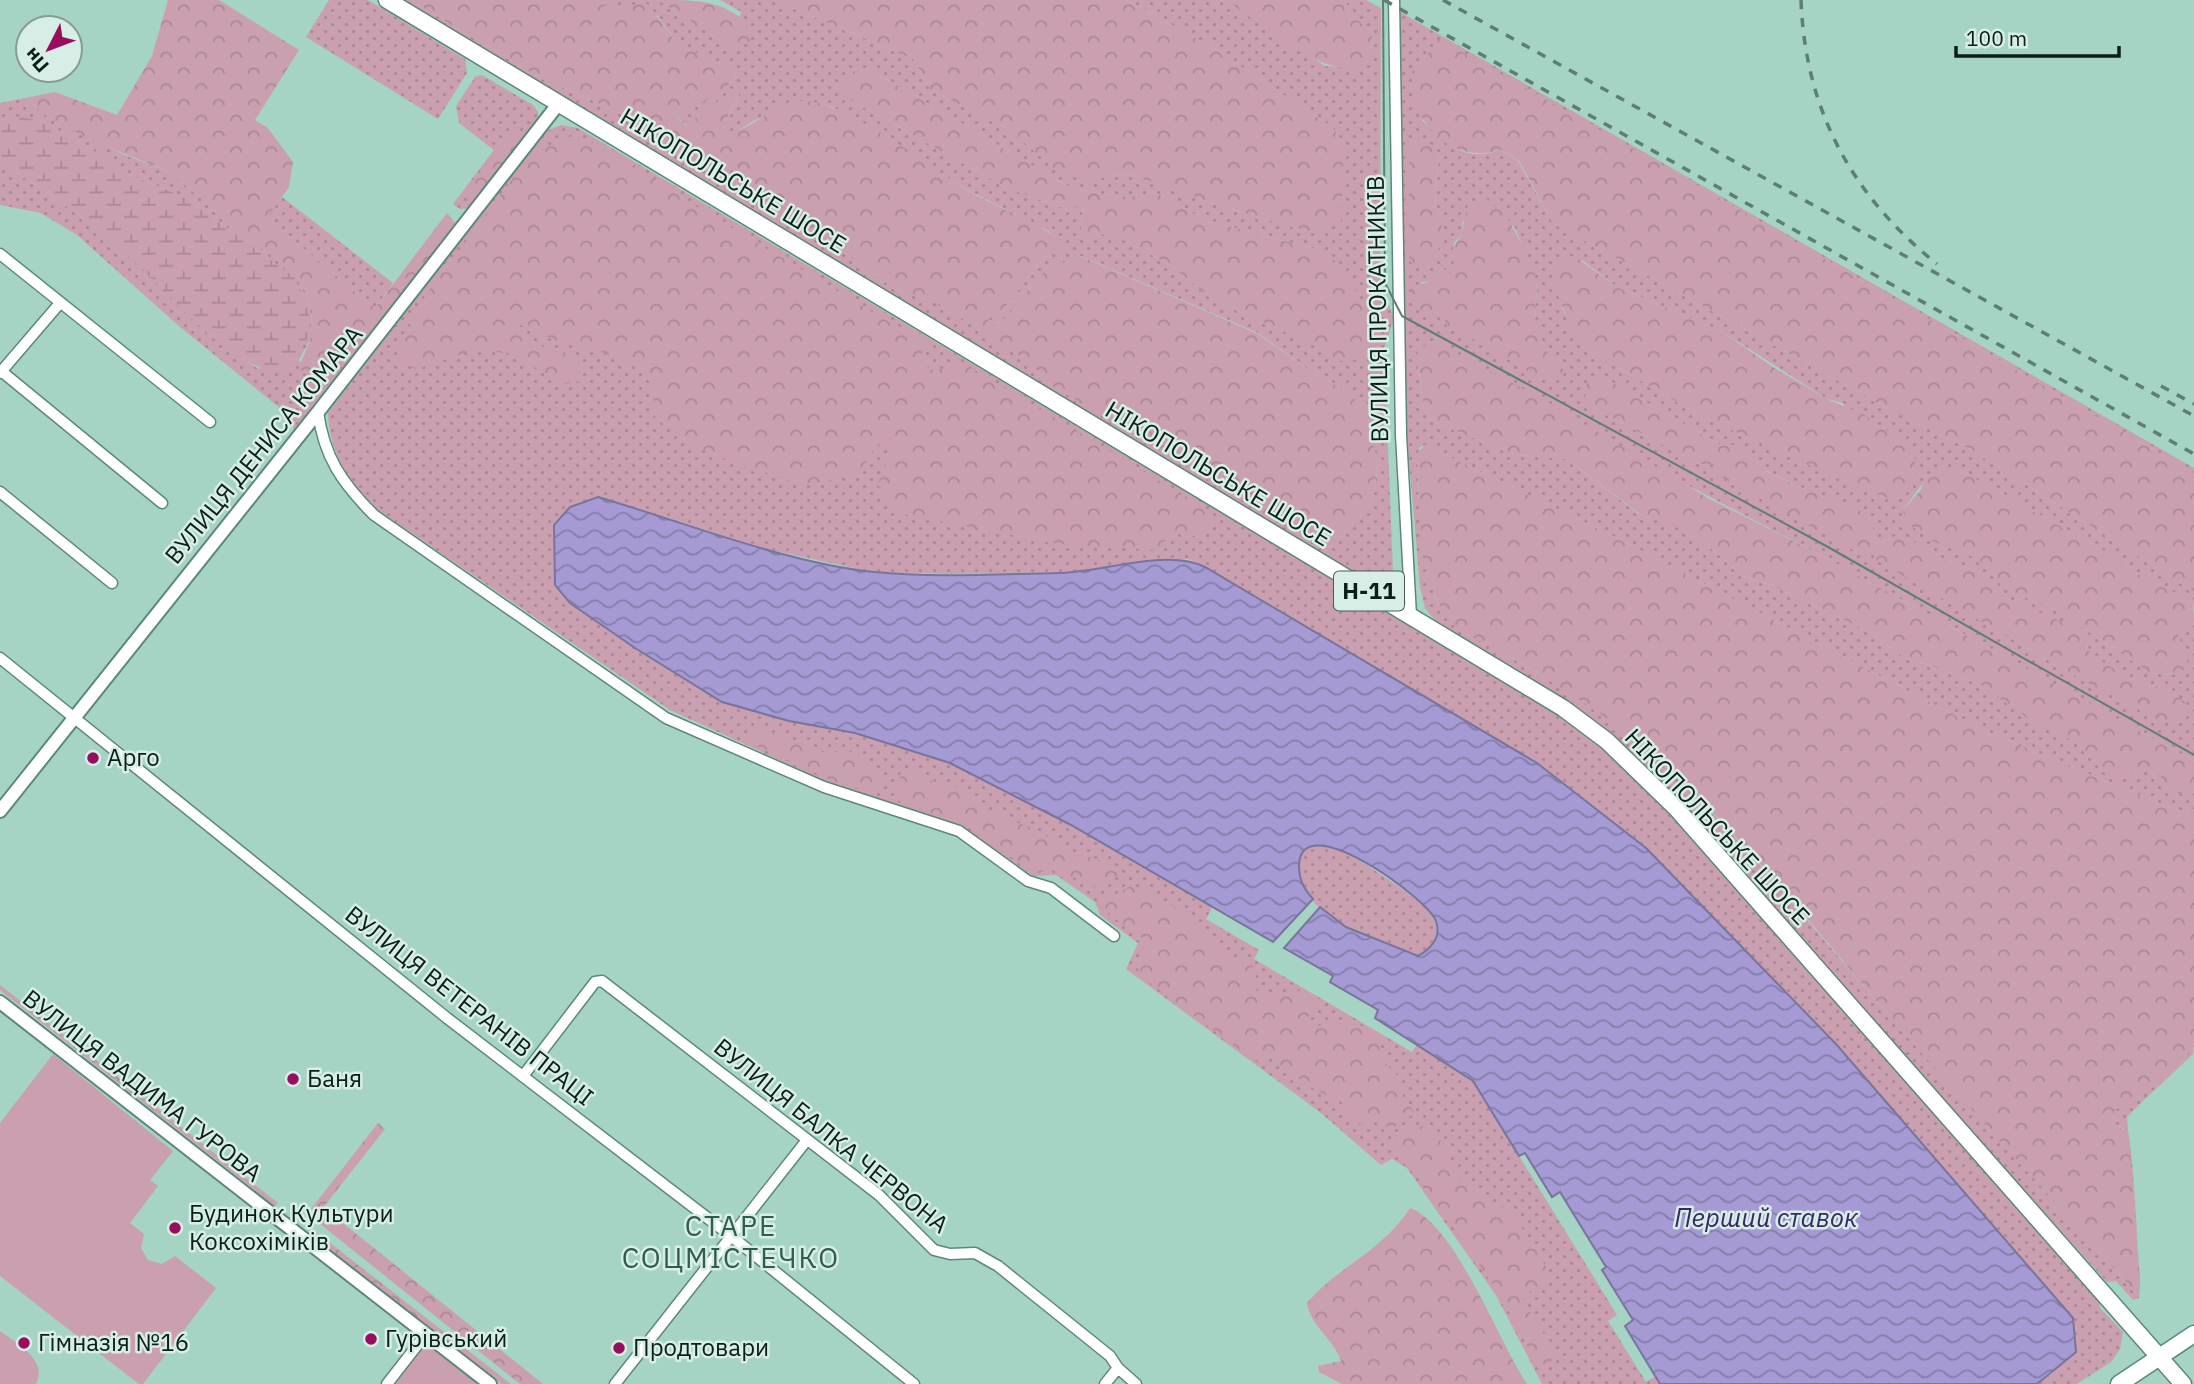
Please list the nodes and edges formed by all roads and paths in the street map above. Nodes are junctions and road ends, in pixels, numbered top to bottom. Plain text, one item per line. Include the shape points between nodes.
1 (387, 0) edge
2 (1394, 0) edge
3 (559, 103) junction
4 (0, 254) edge
5 (60, 303) junction
6 (1, 371) edge
7 (318, 412) junction
8 (210, 422) dead end
9 (0, 492) edge
10 (162, 503) dead end
11 (112, 583) dead end
12 (1410, 616) junction
13 (0, 658) edge
14 (73, 718) junction
15 (0, 811) edge
16 (1114, 936) dead end
17 (0, 1002) edge
18 (523, 1076) junction
19 (807, 1140) junction
20 (731, 1236) junction
21 (426, 1334) junction
22 (2194, 1334) edge
23 (2159, 1357) junction
24 (1118, 1368) junction
25 (387, 1384) edge
26 (490, 1384) edge
27 (615, 1384) edge
28 (914, 1384) edge
29 (1105, 1384) edge
30 (1136, 1384) edge
31 (2119, 1384) edge
32 (2183, 1384) edge

1 - 3 main road, НІКОПОЛЬСЬКЕ ШОСЕ / Н-11
2 - 12 street, ВУЛИЦЯ ПРОКАТНИКІВ via 1401,435
3 - 7 street, ВУЛИЦЯ ДЕНИСА КОМАРА
3 - 12 main road, НІКОПОЛЬСЬКЕ ШОСЕ / Н-11
4 - 5 street
5 - 6 street
5 - 8 street
6 - 10 street
7 - 14 street, ВУЛИЦЯ ДЕНИСА КОМАРА
7 - 16 street via 333,467 374,515 666,718 824,787 959,831 1028,880 1051,888
9 - 11 street
12 - 23 main road, НІКОПОЛЬСЬКЕ ШОСЕ / Н-11 via 1563,708 1607,741 1675,808
13 - 14 street, ВУЛИЦЯ ВЕТЕРАНІВ ПРАЦІ
14 - 15 street, ВУЛИЦЯ ДЕНИСА КОМАРА
14 - 18 street, ВУЛИЦЯ ВЕТЕРАНІВ ПРАЦІ
17 - 21 street, ВУЛИЦЯ ВАДИМА ГУРОВА
18 - 19 street, ВУЛИЦЯ БАЛКА ЧЕРВОНА via 595,982 602,981
18 - 20 street, ВУЛИЦЯ ВЕТЕРАНІВ ПРАЦІ
19 - 20 street
19 - 24 street, ВУЛИЦЯ БАЛКА ЧЕРВОНА via 879,1195 934,1250 975,1253 998,1266 1110,1356
20 - 27 street
20 - 28 street, ВУЛИЦЯ ВЕТЕРАНІВ ПРАЦІ
21 - 25 street
21 - 26 street, ВУЛИЦЯ ВАДИМА ГУРОВА
22 - 23 main road
23 - 31 main road
23 - 32 main road, НІКОПОЛЬСЬКЕ ШОСЕ / Н-11
24 - 29 street
24 - 30 street, ВУЛИЦЯ БАЛКА ЧЕРВОНА

